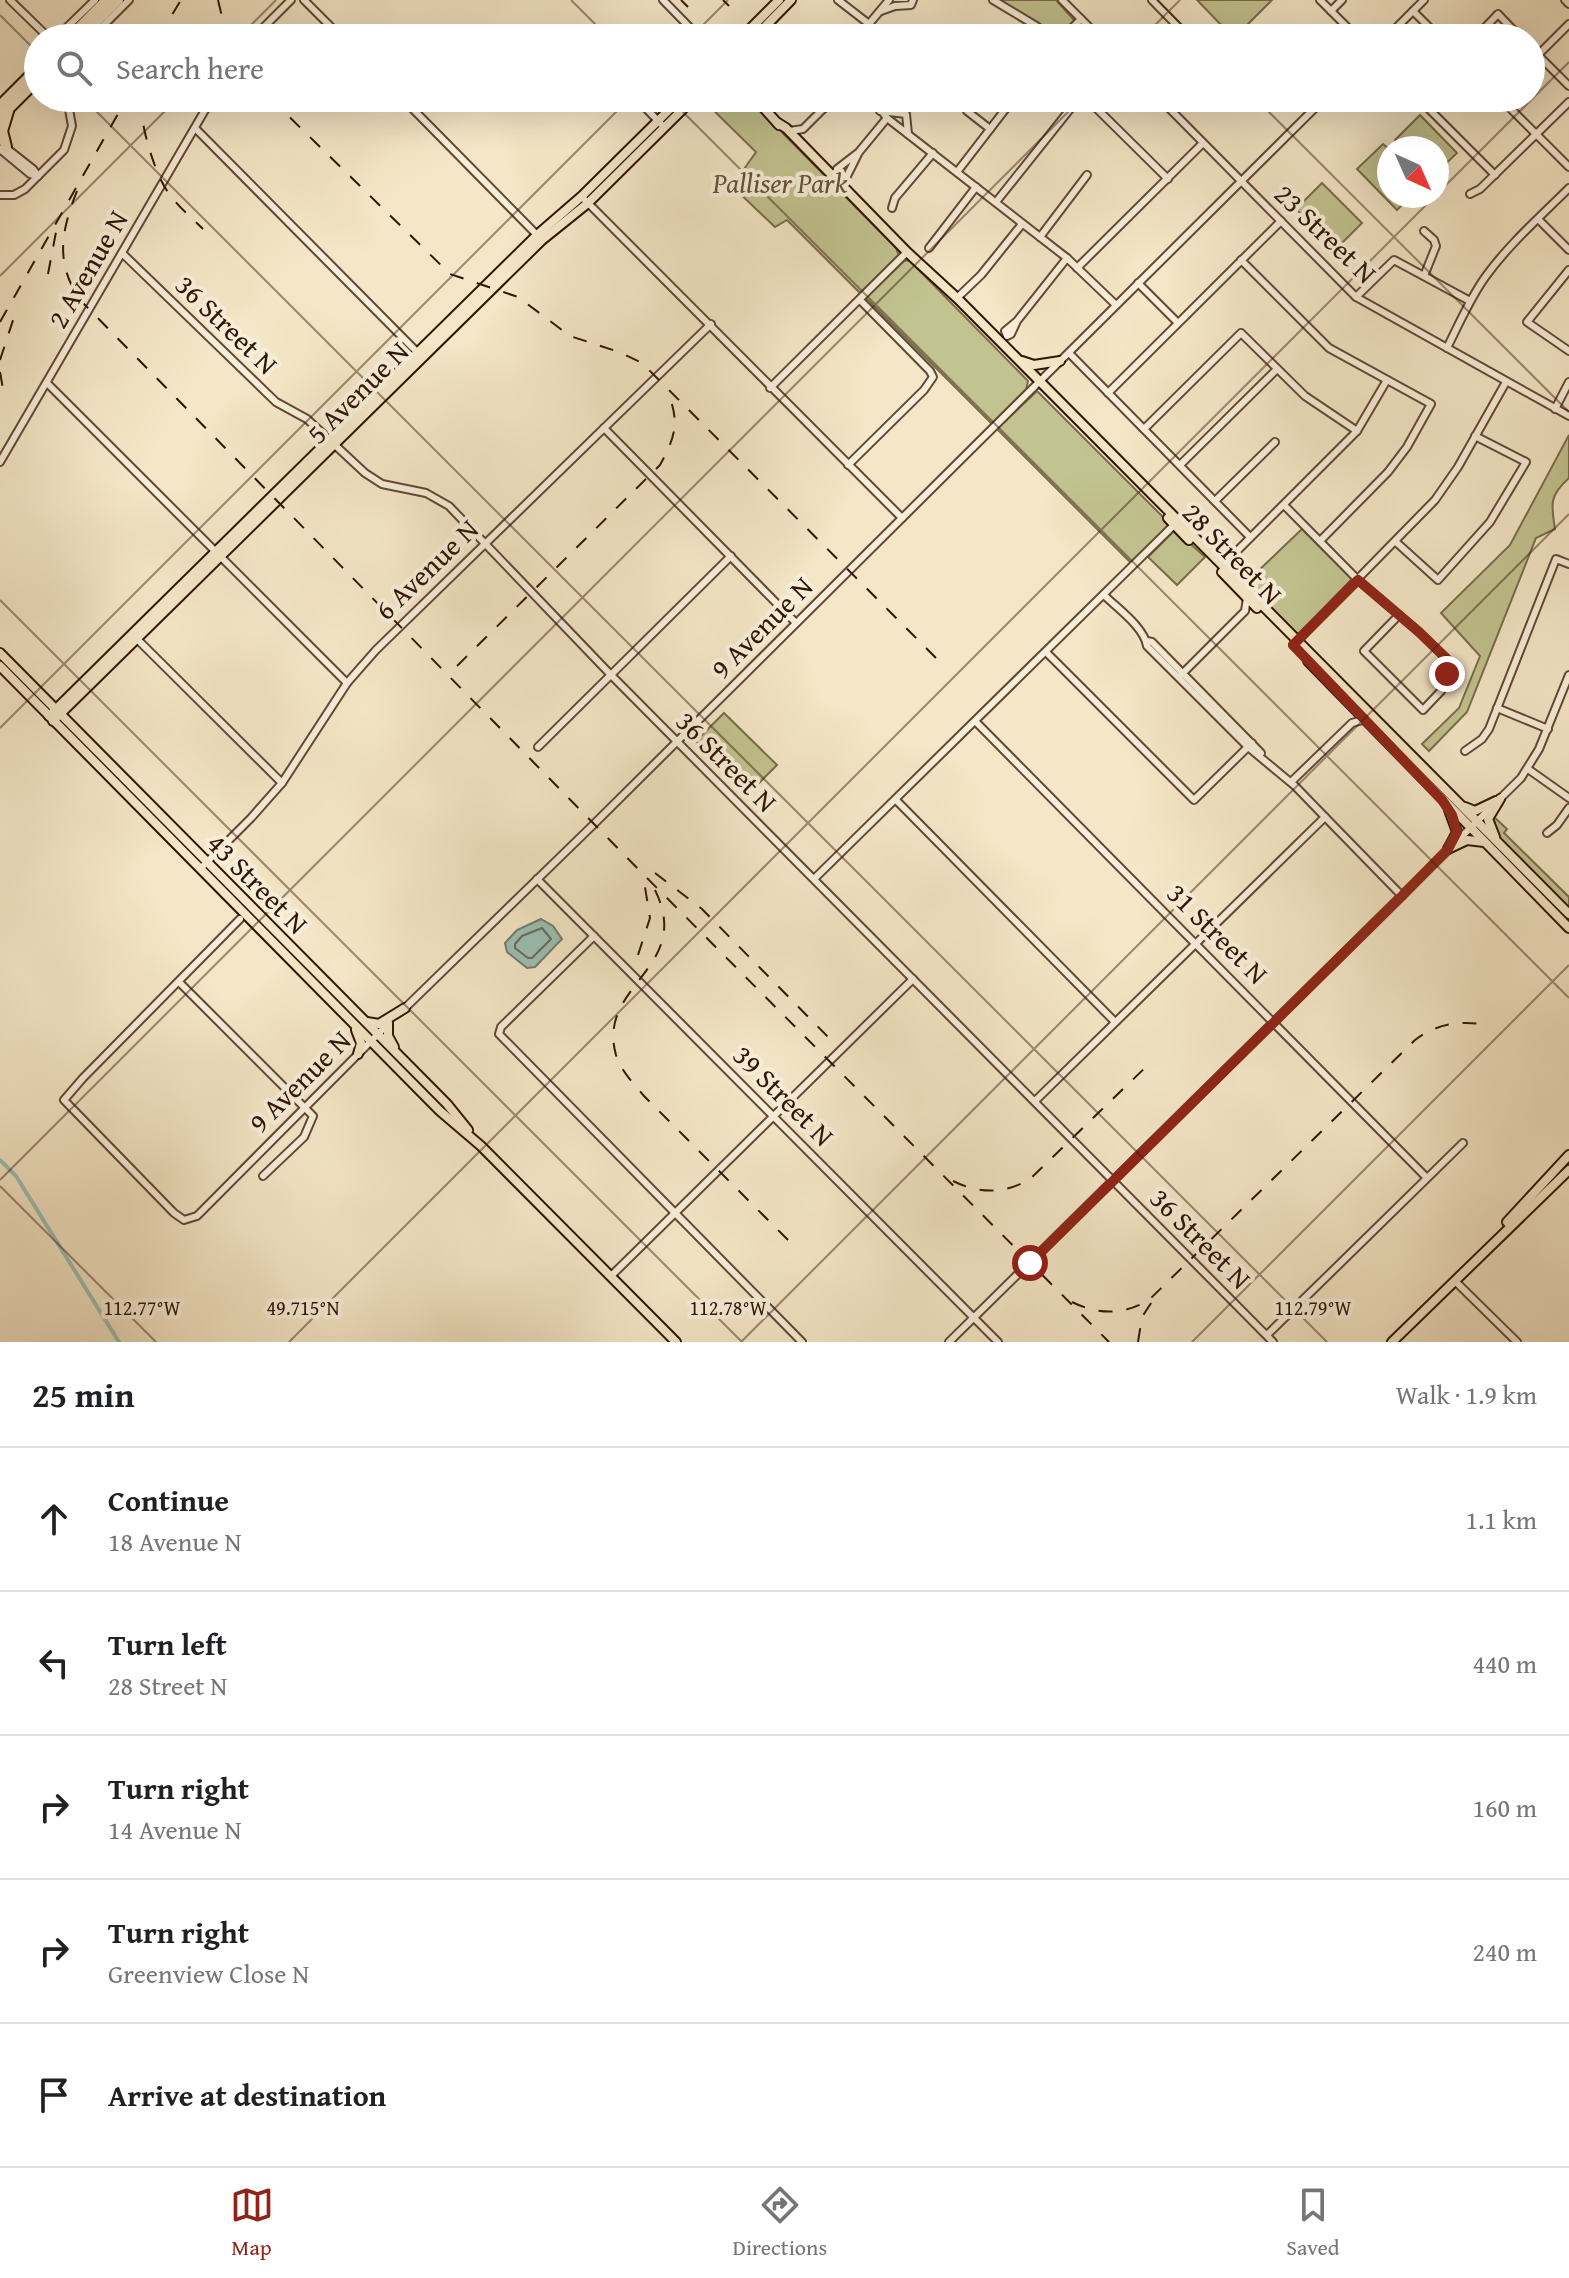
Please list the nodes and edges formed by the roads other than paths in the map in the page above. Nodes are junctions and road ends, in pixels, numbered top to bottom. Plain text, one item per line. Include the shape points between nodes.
1 (10, 0) edge
2 (95, 0) edge
3 (107, 0) edge
4 (118, 0) edge
5 (129, 0) edge
6 (291, 0) edge
7 (304, 0) edge
8 (663, 0) edge
9 (779, 0) edge
10 (791, 0) edge
11 (838, 0) edge
12 (889, 0) edge
13 (913, 0) edge
14 (993, 0) edge
15 (1062, 0) edge
16 (1152, 0) edge
17 (1320, 0) edge
18 (1342, 0) edge
19 (1421, 1) edge
20 (1331, 11) junction
21 (1413, 11) junction
22 (877, 13) junction
23 (1081, 19) junction
24 (35, 24) edge
25 (70, 24) edge
26 (83, 24) edge
27 (94, 24) edge
28 (105, 24) edge
29 (267, 24) edge
30 (328, 24) edge
31 (686, 24) edge
32 (755, 24) edge
33 (768, 24) edge
34 (869, 24) joint
35 (1033, 24) edge
36 (1076, 24) edge
37 (1086, 24) edge
38 (1175, 24) edge
39 (1344, 24) edge
40 (1400, 24) edge
41 (1426, 24) edge
42 (1488, 24) edge
43 (1508, 24) edge
44 (1569, 24) edge
45 (1545, 48) edge
46 (1545, 62) edge
47 (24, 82) edge
48 (1569, 86) edge
49 (24, 93) edge
50 (15, 102) junction
51 (1569, 102) edge
52 (0, 106) edge
53 (70, 112) edge
54 (204, 112) edge
55 (416, 112) edge
56 (649, 112) edge
57 (670, 112) edge
58 (676, 112) edge
59 (768, 112) edge
60 (820, 112) edge
61 (881, 112) edge
62 (892, 112) edge
63 (968, 112) edge
64 (1003, 112) edge
65 (1068, 112) edge
66 (1100, 112) edge
67 (1173, 112) edge
68 (1311, 112) edge
69 (1432, 112) edge
70 (1514, 112) edge
71 (0, 117) edge
72 (887, 118) junction
73 (778, 123) junction
74 (661, 124) junction
75 (195, 128) junction
76 (803, 129) junction
77 (990, 129) junction
78 (789, 131) junction
79 (908, 134) junction
80 (1537, 134) junction
81 (800, 143) junction
82 (1203, 143) junction
83 (2, 146) edge
84 (859, 152) dead end
85 (933, 153) junction
86 (1569, 167) edge
87 (825, 170) junction
88 (957, 172) junction
89 (1087, 175) dead end
90 (1495, 175) junction
91 (38, 176) junction
92 (1168, 179) junction
93 (1242, 181) junction
94 (976, 187) junction
95 (1569, 188) edge
96 (1470, 194) dead end
97 (0, 195) edge
98 (585, 200) junction
99 (996, 202) junction
100 (892, 208) dead end
101 (1538, 219) junction
102 (1281, 221) junction
103 (1022, 224) junction
104 (1424, 231) dead end
105 (1040, 237) junction
106 (540, 238) junction
107 (929, 248) dead end
108 (1569, 250) edge
109 (907, 252) junction
110 (122, 253) junction
111 (1067, 258) junction
112 (1241, 260) junction
113 (1077, 268) junction
114 (1569, 270) edge
115 (1424, 276) junction
116 (1138, 283) junction
117 (1356, 297) junction
118 (957, 298) junction
119 (860, 300) junction
120 (1470, 301) junction
121 (1116, 305) junction
122 (1017, 321) dead end
123 (1178, 323) junction
124 (711, 324) junction
125 (1447, 348) junction
126 (1569, 351) edge
127 (1069, 353) junction
128 (420, 355) junction
129 (1016, 358) junction
130 (1060, 361) junction
131 (1277, 369) junction
132 (1387, 380) junction
133 (1039, 381) junction
134 (1506, 382) junction
135 (1569, 382) edge
136 (47, 383) junction
137 (770, 388) junction
138 (1108, 393) junction
139 (1555, 409) junction
140 (1569, 416) edge
141 (604, 428) junction
142 (1144, 429) junction
143 (1357, 431) junction
144 (1475, 436) junction
145 (1275, 442) dead end
146 (332, 443) junction
147 (0, 462) edge
148 (848, 465) junction
149 (1180, 465) junction
150 (1215, 501) junction
151 (1284, 505) junction
152 (902, 518) junction
153 (1176, 523) junction
154 (1250, 537) junction
155 (1320, 541) junction
156 (1396, 542) junction
157 (484, 543) junction
158 (218, 554) junction
159 (731, 556) junction
160 (1213, 556) junction
161 (1229, 559) junction
162 (1569, 564) edge
163 (1235, 578) junction
164 (1358, 580) junction
165 (1104, 595) junction
166 (1247, 598) junction
167 (1258, 610) junction
168 (1245, 611) junction
169 (1398, 616) junction
170 (796, 623) junction
171 (134, 637) junction
172 (1294, 643) junction
173 (1046, 652) junction
174 (0, 653) edge
175 (0, 665) edge
176 (611, 675) junction
177 (1180, 675) junction
178 (1569, 675) edge
179 (28, 682) junction
180 (347, 683) junction
181 (80, 689) junction
182 (1355, 708) junction
183 (1497, 708) junction
184 (54, 715) junction
185 (1366, 719) junction
186 (976, 722) junction
187 (1352, 723) junction
188 (1548, 729) junction
189 (77, 731) junction
190 (677, 741) junction
191 (1250, 745) junction
192 (538, 747) dead end
193 (1465, 751) dead end
194 (1528, 769) junction
195 (1417, 774) junction
196 (1291, 782) junction
197 (282, 783) junction
198 (1569, 798) edge
199 (1454, 799) junction
200 (1500, 799) junction
201 (896, 800) junction
202 (1442, 800) junction
203 (1569, 808) edge
204 (1325, 817) junction
205 (1473, 825) junction
206 (1547, 833) dead end
207 (1484, 842) junction
208 (1501, 846) junction
209 (1448, 849) junction
210 (203, 866) junction
211 (1525, 869) junction
212 (537, 879) junction
213 (814, 879) junction
214 (1402, 896) junction
215 (1569, 914) edge
216 (240, 919) dead end
217 (1569, 928) edge
218 (594, 936) junction
219 (1196, 941) junction
220 (913, 979) junction
221 (179, 982) junction
222 (317, 987) junction
223 (405, 1008) junction
224 (361, 1018) junction
225 (349, 1019) junction
226 (1115, 1022) junction
227 (1274, 1022) junction
228 (388, 1024) junction
229 (374, 1038) junction
230 (358, 1054) junction
231 (401, 1058) junction
232 (426, 1083) junction
233 (1035, 1101) junction
234 (304, 1107) junction
235 (775, 1116) junction
236 (1463, 1143) dead end
237 (481, 1146) junction
238 (1569, 1155) edge
239 (1566, 1174) edge
240 (263, 1176) dead end
241 (1426, 1177) junction
242 (1112, 1180) junction
243 (674, 1215) junction
244 (1473, 1263) junction
245 (611, 1276) junction
246 (1455, 1281) junction
247 (974, 1318) junction
248 (1267, 1335) junction
249 (676, 1342) edge
250 (802, 1342) edge
251 (949, 1342) edge
252 (998, 1342) edge
253 (1273, 1342) edge
254 (1392, 1342) edge
255 (1517, 1342) edge

1 - 24 street
2 - 25 street
3 - 26 highway
4 - 27 highway
5 - 28 street
6 - 29 street
7 - 30 street
8 - 31 street
9 - 32 main road
10 - 33 main road
11 - 34 street
12 - 22 street
13 - 22 street via 911,5
14 - 35 street
15 - 23 street
16 - 38 street
17 - 20 street
18 - 20 street
19 - 21 street
20 - 39 street
21 - 40 street
21 - 41 street
22 - 34 street
23 - 36 street
23 - 37 street
42 - 43 street via 1498,14
44 - 45 street
46 - 48 street
47 - 52 highway
49 - 50 highway
50 - 71 highway
50 - 83 highway via 3,121
51 - 80 street
53 - 91 street via 68,142
54 - 75 street, 2 Avenue N
55 - 106 street
56 - 74 street
57 - 74 main road, 5 Avenue N
58 - 74 main road, 5 Avenue N
59 - 73 main road, 28 Street N
60 - 76 street
61 - 72 street
62 - 79 street via 905,113
63 - 77 street
64 - 77 street
65 - 99 street
66 - 92 street
67 - 82 street, 23 Street N
68 - 93 street, 9 Avenue N
69 - 90 street
70 - 80 street
72 - 79 street
72 - 84 street
73 - 78 main road, 28 Street N
73 - 87 main road, 28 Street N
74 - 98 main road, 5 Avenue N
75 - 110 street, 2 Avenue N
75 - 128 street
76 - 78 street
76 - 81 street
77 - 88 street
78 - 81 main road, 28 Street N
79 - 85 street
80 - 86 street
80 - 90 street
81 - 87 main road, 28 Street N
82 - 92 street
82 - 93 street, 23 Street N
83 - 91 street
85 - 88 street
85 - 100 street
87 - 109 main road, 28 Street N
88 - 94 street
89 - 105 street
90 - 96 street
91 - 97 street via 18,193
92 - 113 street
93 - 102 street, 23 Street N
93 - 116 street, 9 Avenue N
94 - 99 street
94 - 107 street
95 - 101 street
98 - 106 main road, 5 Avenue N
98 - 124 street
99 - 103 street
101 - 108 street
101 - 120 street via 1503,254
102 - 112 street
102 - 117 street, 23 Street N
103 - 105 street
103 - 118 street
104 - 115 street via 1436,246
105 - 111 street
106 - 128 main road, 5 Avenue N
109 - 118 main road, 28 Street N
109 - 119 street
110 - 136 street, 2 Avenue N
110 - 146 street, 36 Street N via 276,402 307,419
111 - 113 street
111 - 122 street
112 - 123 street
112 - 132 street via 1329,348
113 - 121 street
114 - 126 street via 1527,322
115 - 117 street via 1394,260
115 - 120 street
116 - 121 street, 9 Avenue N
116 - 123 street
117 - 125 street, 23 Street N
118 - 129 main road, 28 Street N
119 - 137 street
119 - 148 street via 933,377
120 - 125 street
121 - 127 street, 9 Avenue N
123 - 138 street
124 - 137 street
124 - 141 street, 6 Avenue N
125 - 134 street, 23 Street N
127 - 130 street, 9 Avenue N
127 - 138 street
128 - 146 main road, 5 Avenue N
129 - 130 main road via 1034,365
129 - 133 main road, 28 Street N
130 - 133 street, 9 Avenue N
131 - 142 street via 1241,333
131 - 143 street via 1305,396
131 - 149 street
132 - 143 street
132 - 155 street via 1431,404 1398,460
133 - 152 street, 9 Avenue N
133 - 153 main road, 28 Street N
134 - 139 street, 23 Street N
134 - 144 street
135 - 139 street
136 - 147 street, 2 Avenue N
136 - 158 street
137 - 148 street
138 - 142 street
139 - 140 street, 23 Street N
141 - 157 street, 6 Avenue N
141 - 159 street
142 - 149 street
143 - 151 street
144 - 156 street via 1444,489
144 - 156 street via 1526,462 1490,522 1438,580
145 - 150 street
146 - 157 street, 36 Street N via 382,484 426,493 449,506
146 - 158 main road, 5 Avenue N
148 - 152 street
149 - 150 street
150 - 154 street
151 - 154 street
151 - 155 street
152 - 170 street, 9 Avenue N
153 - 160 main road, 28 Street N
153 - 165 street
153 - 166 main road, 28 Street N
154 - 161 street
155 - 164 street
156 - 164 street
157 - 176 street, 36 Street N
157 - 180 street, 6 Avenue N
158 - 171 main road, 5 Avenue N
158 - 180 street
159 - 170 street
159 - 176 street
160 - 161 street
160 - 163 main road, 28 Street N
161 - 163 street
162 - 183 street via 1556,559
163 - 172 main road, 28 Street N
164 - 169 street
164 - 172 street
165 - 173 street
165 - 177 street
166 - 167 main road, 28 Street N
166 - 168 street
167 - 168 street
167 - 172 main road, 28 Street N
168 - 177 street
169 - 169 street via 1451,663 1441,691 1423,710 1364,651
170 - 190 street, 9 Avenue N
171 - 181 main road, 5 Avenue N
171 - 197 street
172 - 182 main road, 28 Street N
172 - 199 main road, 28 Street N
173 - 186 street
173 - 191 street via 1194,800
174 - 179 main road, 43 Street N
175 - 184 main road, 43 Street N
176 - 190 street, 36 Street N
176 - 192 street
177 - 191 street
178 - 188 street
179 - 181 main road via 52,697
179 - 184 main road, 43 Street N
180 - 197 street, 6 Avenue N
181 - 184 main road, 5 Avenue N
181 - 189 main road via 71,715
182 - 185 main road, 28 Street N
182 - 187 street
183 - 188 street
183 - 193 street via 1486,734
184 - 189 main road, 43 Street N
184 - 210 main road, 43 Street N via 151,819
185 - 187 street
185 - 195 main road, 28 Street N
186 - 201 street
186 - 219 street, 31 Street N
187 - 196 street
188 - 194 street
189 - 210 main road, 43 Street N
190 - 212 street, 9 Avenue N
190 - 213 street, 36 Street N
191 - 196 street
194 - 198 street
194 - 200 street
195 - 202 main road, 28 Street N
195 - 205 main road
196 - 204 street
197 - 210 street, 6 Avenue N
199 - 200 main road via 1475,811
199 - 205 main road, 28 Street N
200 - 205 street
200 - 208 main road via 1488,819
201 - 213 street
201 - 226 street
202 - 205 main road, 28 Street N
202 - 209 main road via 1457,827
203 - 206 street
204 - 214 street
204 - 219 street
205 - 207 main road, 28 Street N
205 - 208 main road, 28 Street N
205 - 209 street
205 - 211 main road
207 - 209 main road via 1470,839
207 - 217 main road, 28 Street N
208 - 211 main road, 28 Street N
209 - 214 street
210 - 222 main road, 43 Street N
210 - 224 main road, 43 Street N
211 - 215 main road, 28 Street N
212 - 218 street, 39 Street N
212 - 223 street, 9 Avenue N
213 - 220 street, 36 Street N
214 - 227 street
216 - 221 street
218 - 235 street, 39 Street N
218 - 243 street via 499,1034
219 - 226 street
219 - 227 street, 31 Street N
220 - 233 street, 36 Street N
220 - 235 street
221 - 234 street
221 - 234 street, 9 Avenue N via 64,1100 174,1213 192,1219
222 - 225 main road, 43 Street N
222 - 229 main road
223 - 224 main road via 379,1024
223 - 228 street, 9 Avenue N
224 - 229 main road, 43 Street N
225 - 229 main road, 43 Street N
225 - 230 main road via 361,1039
226 - 233 street
227 - 241 street, 31 Street N
227 - 242 street
228 - 229 street, 9 Avenue N
228 - 231 main road via 389,1040
229 - 230 street, 9 Avenue N
229 - 231 main road, 43 Street N
229 - 232 main road
229 - 237 main road, 43 Street N
230 - 234 street, 9 Avenue N
231 - 232 main road, 43 Street N
232 - 237 main road, 43 Street N
233 - 242 street, 36 Street N
234 - 240 street via 313,1116 304,1137
235 - 243 street
235 - 247 street, 39 Street N
236 - 241 street
237 - 245 main road, 43 Street N
238 - 244 main road
239 - 244 main road
241 - 248 street
242 - 247 street
242 - 248 street, 36 Street N
243 - 245 street
243 - 250 street
244 - 246 main road
245 - 249 main road, 43 Street N
246 - 254 main road
246 - 255 street
247 - 251 street
247 - 252 street, 39 Street N
248 - 253 street, 36 Street N

